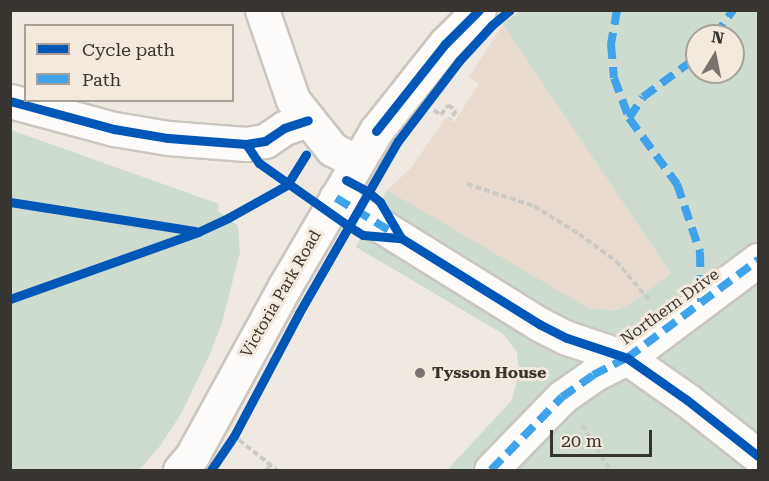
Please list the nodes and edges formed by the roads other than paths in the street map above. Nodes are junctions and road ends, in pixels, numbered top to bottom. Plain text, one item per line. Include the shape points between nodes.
1 (262, 10) edge
2 (479, 10) edge
3 (10, 101) edge
4 (308, 120) junction
5 (356, 162) junction
6 (336, 198) junction
7 (759, 260) edge
8 (627, 358) junction
9 (759, 456) edge
10 (180, 471) edge
11 (491, 471) edge

1 - 4 street via 293,100
2 - 5 street, Victoria Park Road via 445,44
3 - 4 street via 114,129 246,144 265,141 284,128
4 - 5 street via 332,149
5 - 6 street, Victoria Park Road
6 - 8 street via 539,324 567,339
6 - 10 street, Victoria Park Road
7 - 8 street, Northern Drive
8 - 9 street
8 - 11 street, Northern Drive via 562,397

